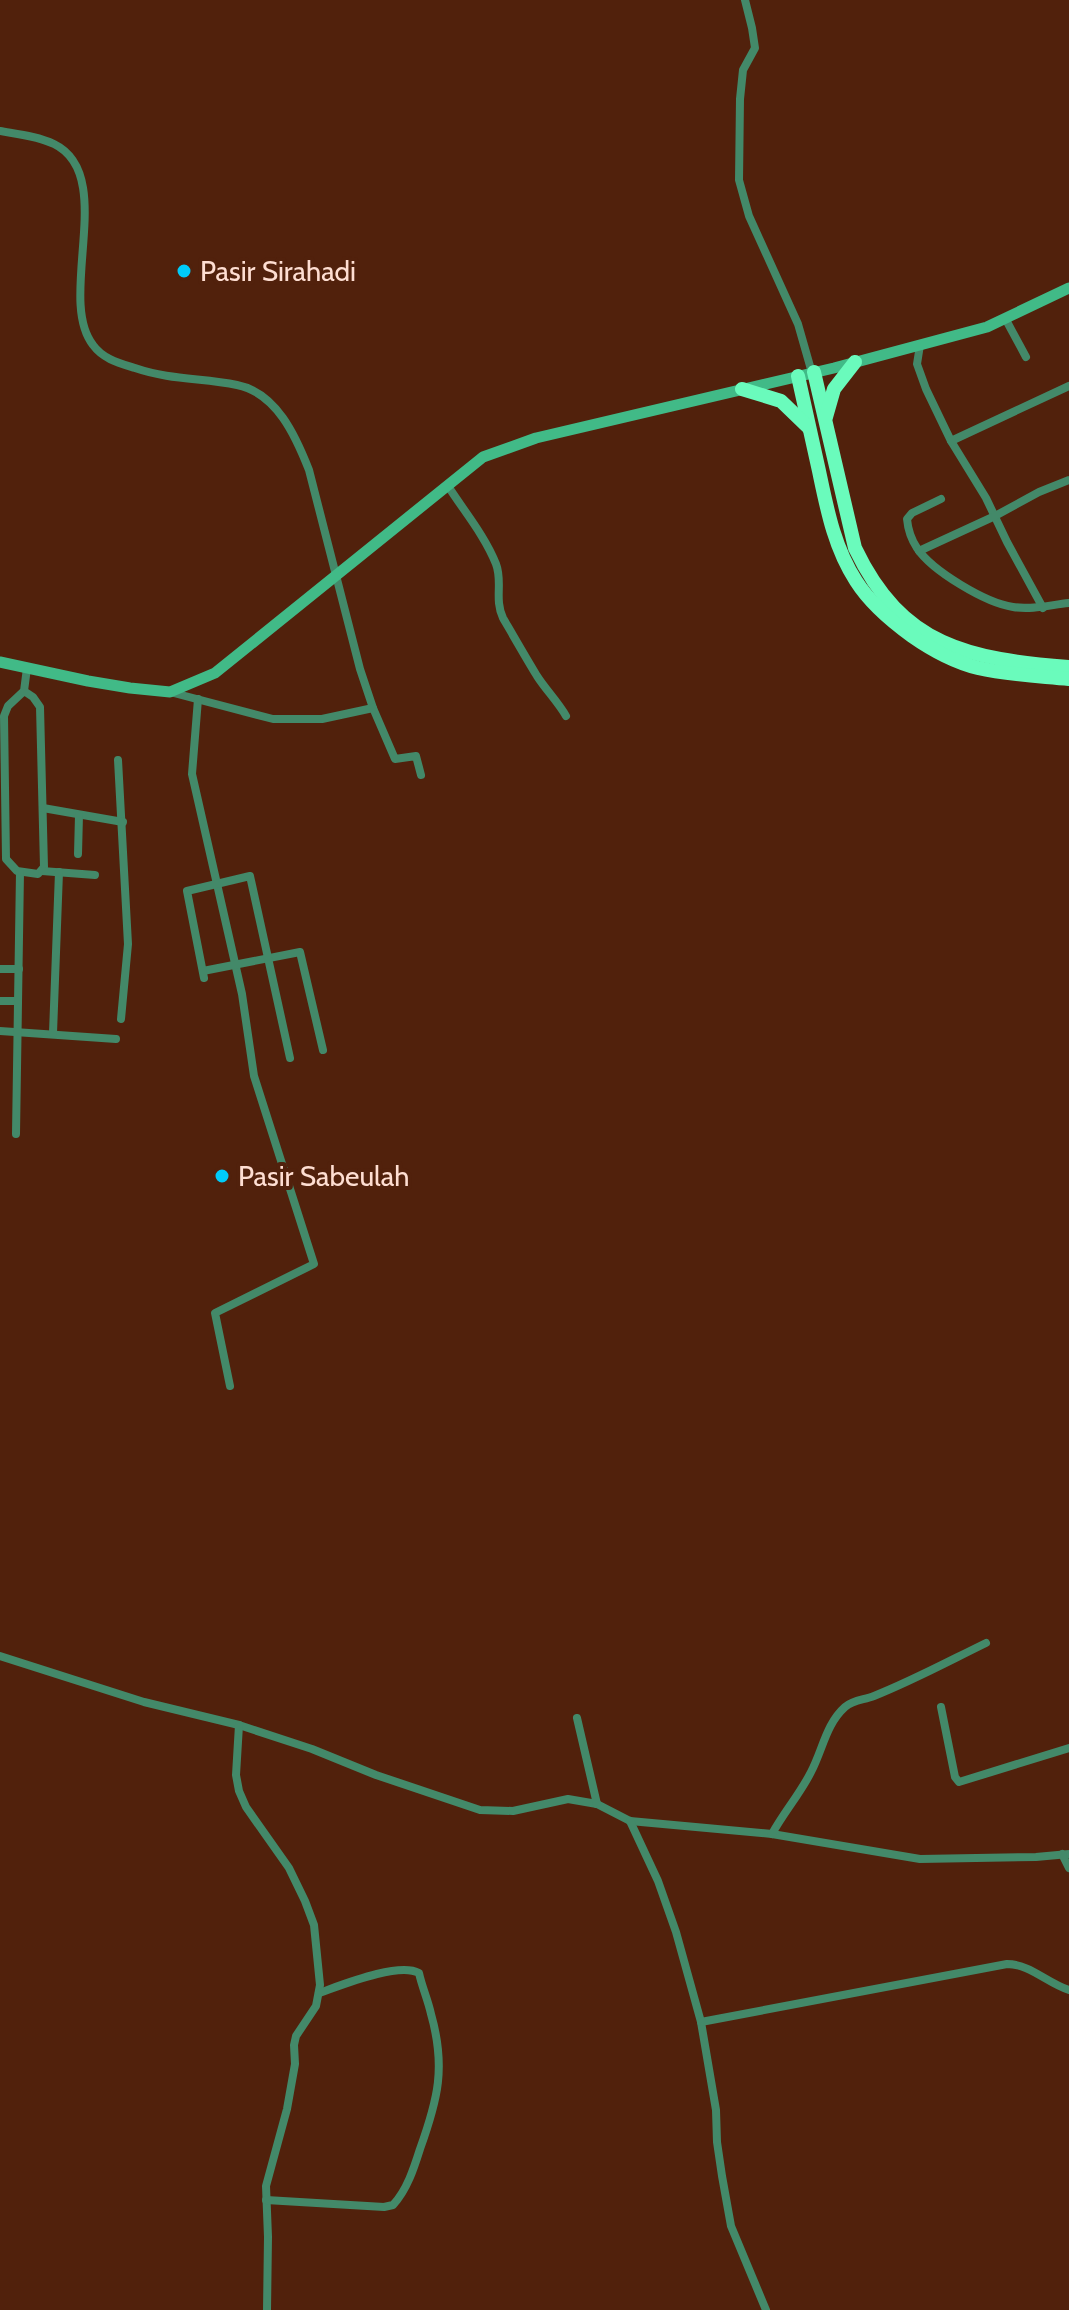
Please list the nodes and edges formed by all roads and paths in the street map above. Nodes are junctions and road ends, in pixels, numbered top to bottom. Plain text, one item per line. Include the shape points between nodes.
1 (745, 0) edge
2 (0, 131) edge
3 (1069, 288) edge
4 (1005, 318) junction
5 (920, 345) junction
6 (1026, 357) dead end
7 (855, 362) junction
8 (808, 374) junction
9 (1069, 386) edge
10 (742, 389) junction
11 (825, 422) junction
12 (810, 428) junction
13 (951, 441) junction
14 (1069, 480) edge
15 (448, 486) junction
16 (941, 499) dead end
17 (995, 516) junction
18 (919, 551) junction
19 (336, 575) junction
20 (1069, 603) edge
21 (1043, 608) junction
22 (0, 662) edge
23 (1069, 667) edge
24 (27, 668) junction
25 (1069, 679) edge
26 (24, 691) junction
27 (170, 692) junction
28 (198, 699) junction
29 (373, 708) junction
30 (566, 716) dead end
31 (118, 760) dead end
32 (421, 775) dead end
33 (43, 808) junction
34 (79, 815) junction
35 (123, 822) junction
36 (78, 854) dead end
37 (3, 859) edge
38 (42, 871) junction
39 (20, 872) junction
40 (59, 872) junction
41 (95, 875) dead end
42 (217, 883) junction
43 (268, 958) junction
44 (235, 965) junction
45 (0, 969) edge
46 (19, 969) junction
47 (0, 1001) edge
48 (18, 1001) junction
49 (121, 1019) dead end
50 (0, 1031) edge
51 (18, 1031) junction
52 (53, 1033) junction
53 (116, 1039) dead end
54 (323, 1050) dead end
55 (290, 1058) dead end
56 (16, 1134) dead end
57 (230, 1386) dead end
58 (986, 1643) dead end
59 (0, 1656) edge
60 (941, 1707) dead end
61 (577, 1718) dead end
62 (239, 1725) junction
63 (1069, 1748) edge
64 (597, 1804) junction
65 (630, 1821) junction
66 (772, 1834) junction
67 (1065, 1854) edge
68 (1069, 1868) edge
69 (1069, 1990) edge
70 (319, 1993) junction
71 (701, 2022) junction
72 (266, 2200) junction
73 (267, 2310) edge
74 (766, 2310) edge

1 - 8 street via 755,48 743,70 740,99 742,196 798,324
2 - 19 street via 55,144 79,174 85,208 81,301 90,342 114,362 160,376 239,385 280,412 309,470
3 - 4 street
4 - 5 street
4 - 6 street
5 - 7 street
5 - 13 street via 920,374
7 - 8 street
7 - 11 highway via 834,389
8 - 10 street
8 - 11 highway
8 - 12 highway
9 - 13 street
10 - 12 highway via 781,401
10 - 15 street via 536,438 483,457
11 - 23 highway via 855,548 886,600 931,636 980,656
12 - 25 highway via 831,527 856,581 876,606 925,645 951,658 1009,674
13 - 17 street
14 - 17 street
15 - 19 street
15 - 30 street via 497,565 502,616
16 - 18 street via 907,519
17 - 18 street
17 - 21 street
18 - 21 street via 943,573 996,602
19 - 27 street via 215,673
19 - 29 street
20 - 21 street
22 - 24 street
24 - 26 street
24 - 27 street
26 - 33 street via 40,707
26 - 37 street via 4,716
27 - 28 street
28 - 29 street via 273,719 322,719
28 - 42 street via 192,774
29 - 32 street via 395,759 416,756
31 - 35 street
33 - 34 street
33 - 38 street
34 - 35 street
34 - 36 street
35 - 49 street via 128,944
37 - 39 street
38 - 39 street
38 - 40 street
39 - 46 street
40 - 41 street
40 - 52 street
42 - 43 street via 250,876
42 - 44 street
42 - 44 street via 187,891 204,974
43 - 44 street
43 - 54 street via 300,952
43 - 55 street
44 - 57 street via 254,1076 314,1264 215,1313
45 - 46 street
46 - 48 street
47 - 48 street
48 - 51 street
50 - 51 street
51 - 52 street
51 - 56 street
52 - 53 street
58 - 66 street via 872,1697 848,1703 835,1717 812,1769
59 - 62 street via 131,1698
60 - 63 street via 959,1782
61 - 64 street
62 - 64 street via 480,1810 513,1811 568,1799
62 - 70 street via 239,1791 305,1901 314,1925
64 - 65 street
65 - 66 street
65 - 71 street via 670,1913
66 - 67 street via 920,1859
67 - 68 street
69 - 71 street via 1025,1967 1007,1964
70 - 72 street via 296,2036 287,2109
70 - 72 street via 405,1969 419,1973 439,2055 435,2107 407,2183 393,2205
71 - 74 street via 731,2226
72 - 73 street

